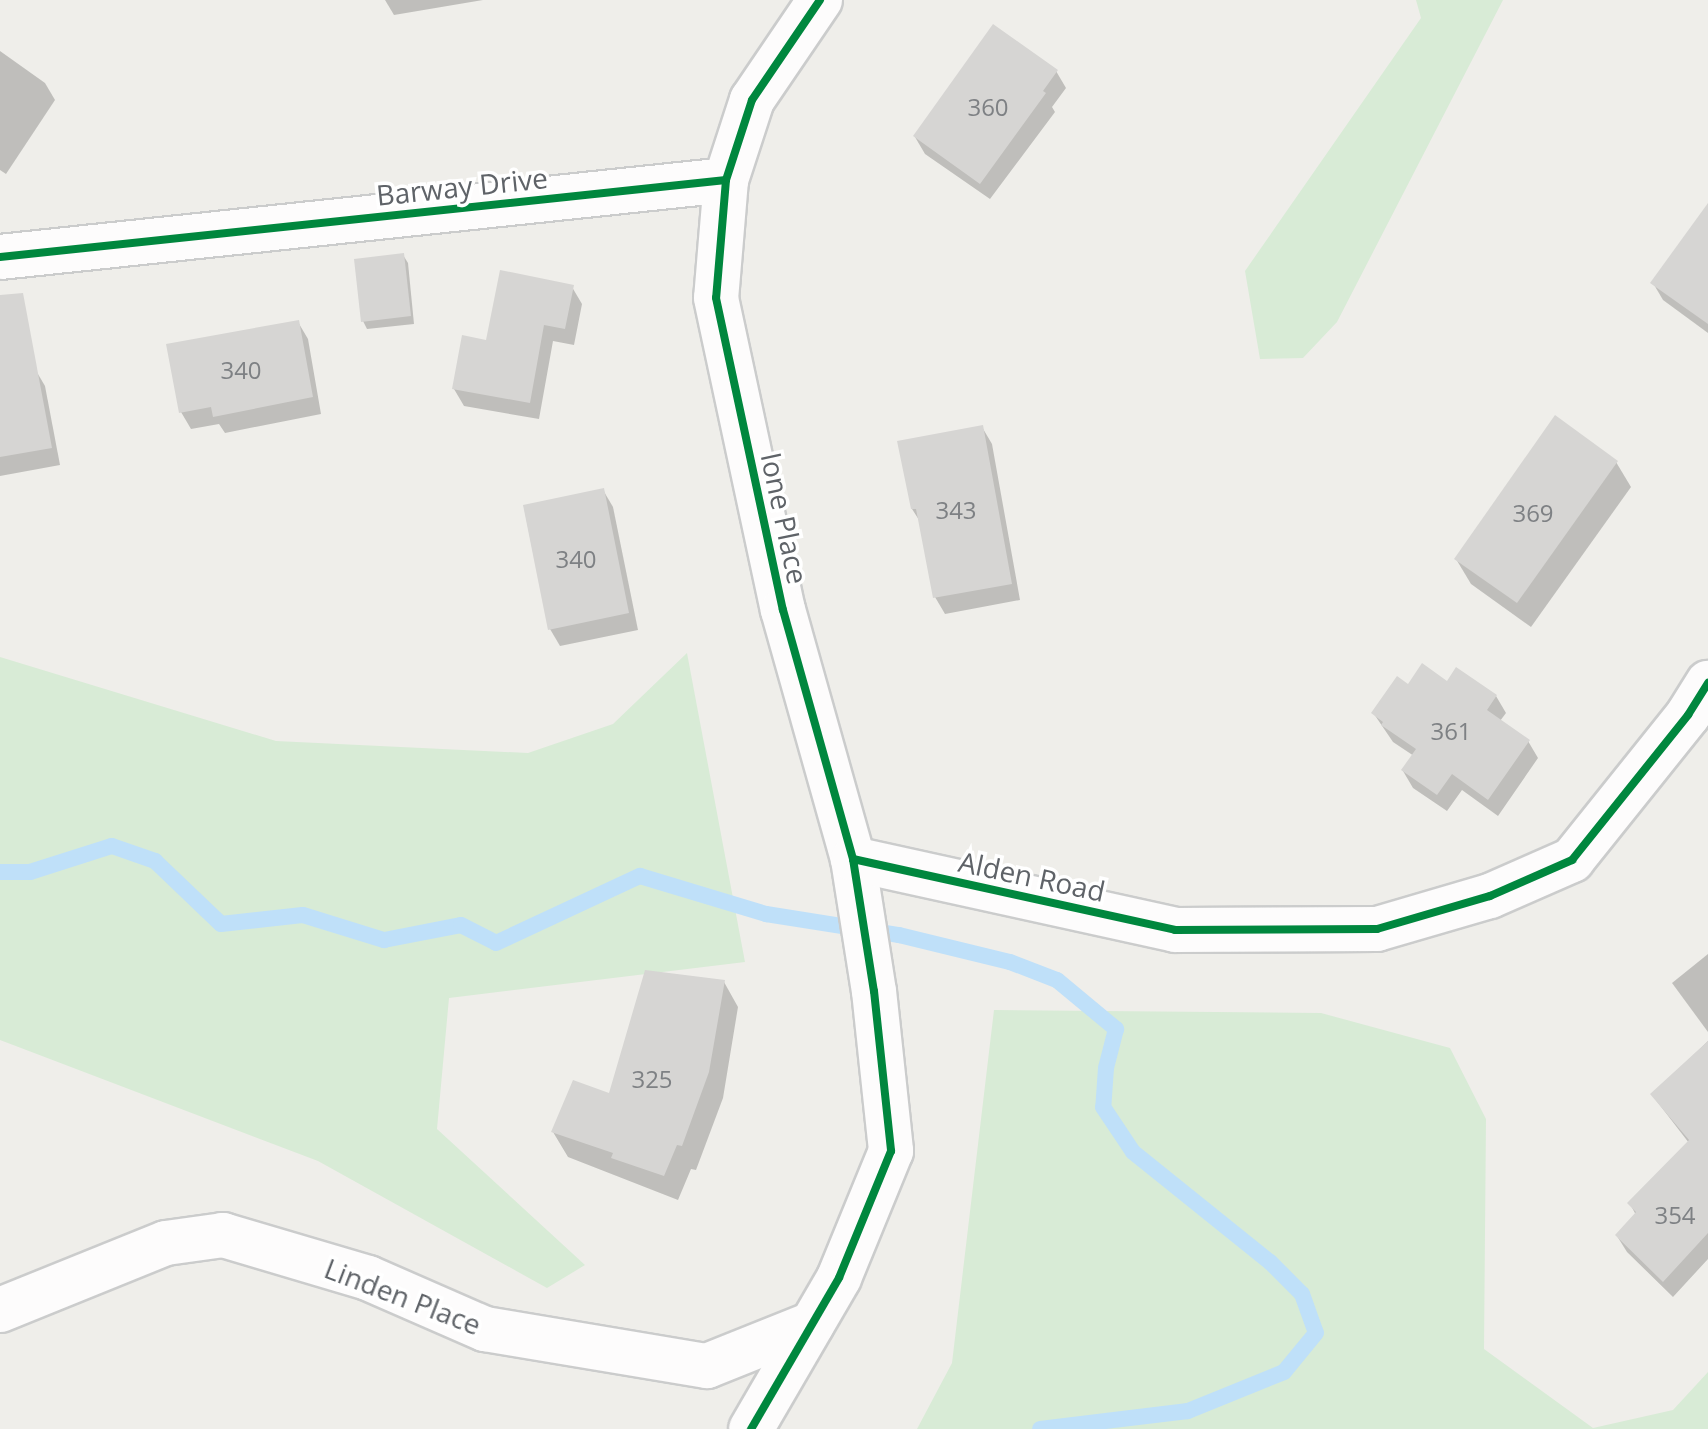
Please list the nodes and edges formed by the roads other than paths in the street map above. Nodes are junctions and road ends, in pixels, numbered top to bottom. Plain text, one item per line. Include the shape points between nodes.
1 (820, 0) edge
2 (726, 180) junction
3 (0, 257) edge
4 (1708, 683) edge
5 (853, 859) junction
6 (0, 1310) edge
7 (812, 1324) junction
8 (751, 1429) edge

1 - 2 street via 752,100
2 - 3 street, Barway Drive
2 - 5 street, Ione Place via 716,298 783,610
4 - 5 street, Alden Road via 1572,860 1490,896 1377,929 1175,930
5 - 7 street via 891,1151 839,1278
6 - 7 street, Linden Place via 166,1243 223,1235 368,1278 485,1329 707,1366
7 - 8 street

